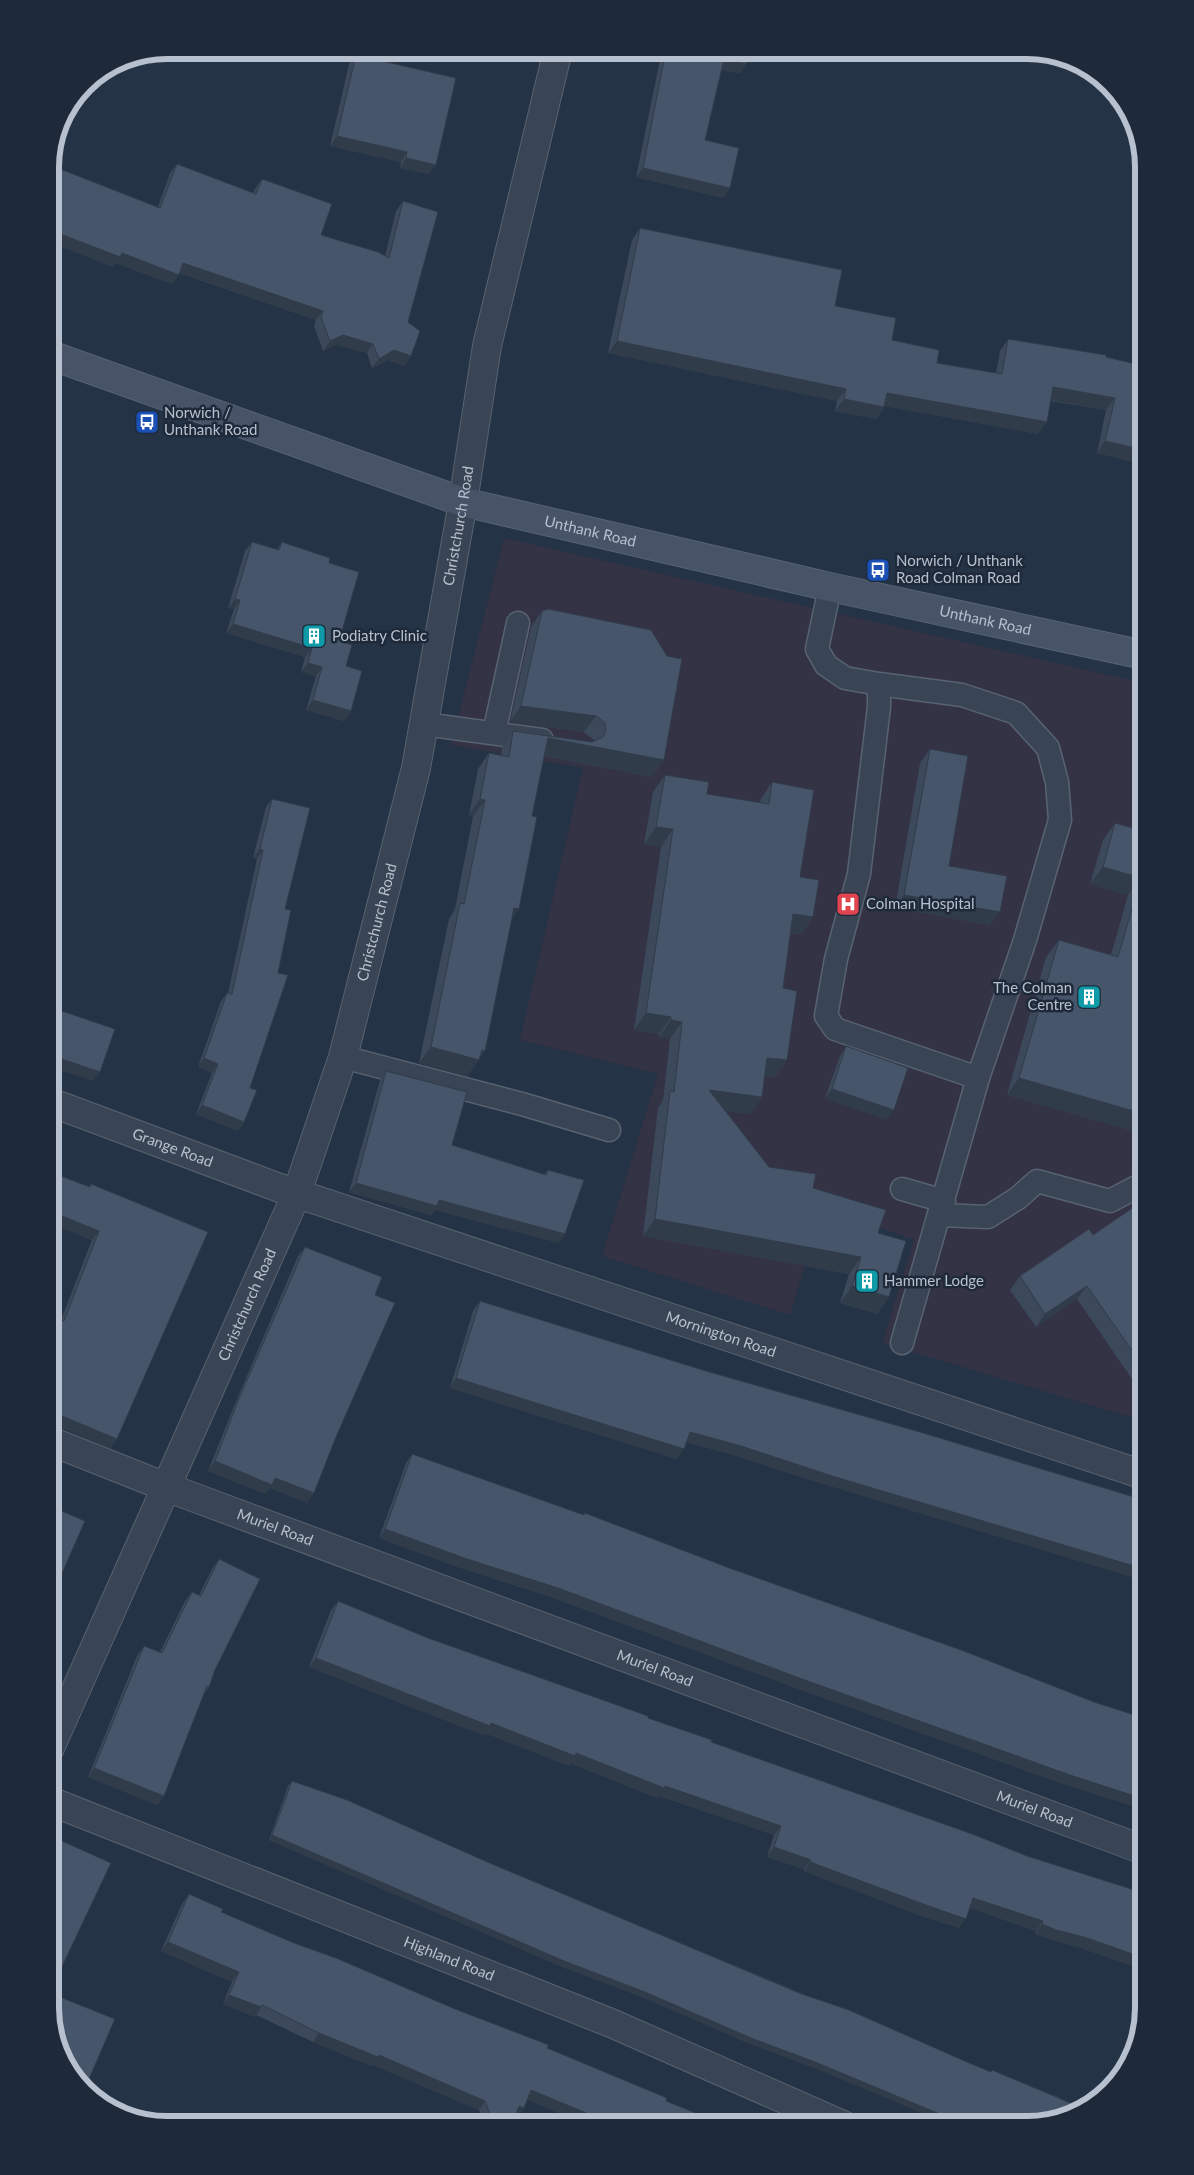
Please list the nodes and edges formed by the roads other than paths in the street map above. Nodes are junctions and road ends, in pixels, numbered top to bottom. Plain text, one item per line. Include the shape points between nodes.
1 (556, 59) edge
2 (59, 358) edge
3 (463, 502) junction
4 (830, 587) junction
5 (518, 623) dead end
6 (1135, 653) edge
7 (879, 684) junction
8 (424, 724) junction
9 (494, 734) junction
10 (562, 742) edge
11 (343, 1057) junction
12 (978, 1078) junction
13 (59, 1105) edge
14 (609, 1130) dead end
15 (1135, 1188) edge
16 (902, 1189) dead end
17 (296, 1193) junction
18 (942, 1208) junction
19 (902, 1343) dead end
20 (59, 1445) edge
21 (1135, 1472) edge
22 (166, 1487) junction
23 (59, 1728) edge
24 (59, 1805) edge
25 (1135, 1847) edge
26 (823, 2116) edge

1 - 3 street, Christchurch Road via 487,346
2 - 3 street, Unthank Road
3 - 4 street, Unthank Road
3 - 8 street, Christchurch Road
4 - 6 street, Unthank Road
4 - 7 lane via 817,649 826,665 845,678
5 - 9 lane
7 - 12 lane via 859,874 836,959 826,1016 835,1029
7 - 12 lane via 962,695 1016,713 1048,748 1057,782 1060,820 1044,881
8 - 9 lane
8 - 11 street, Christchurch Road via 416,768
9 - 10 lane
11 - 14 lane
11 - 17 street, Christchurch Road
12 - 18 lane
13 - 17 street, Grange Road
15 - 18 lane via 1110,1201 1037,1181 988,1217
16 - 18 lane
17 - 21 street, Mornington Road
17 - 22 street, Christchurch Road
18 - 19 lane
20 - 22 street, Muriel Road
22 - 23 street, Christchurch Road
22 - 25 street, Muriel Road
24 - 26 street, Highland Road via 611,2023

